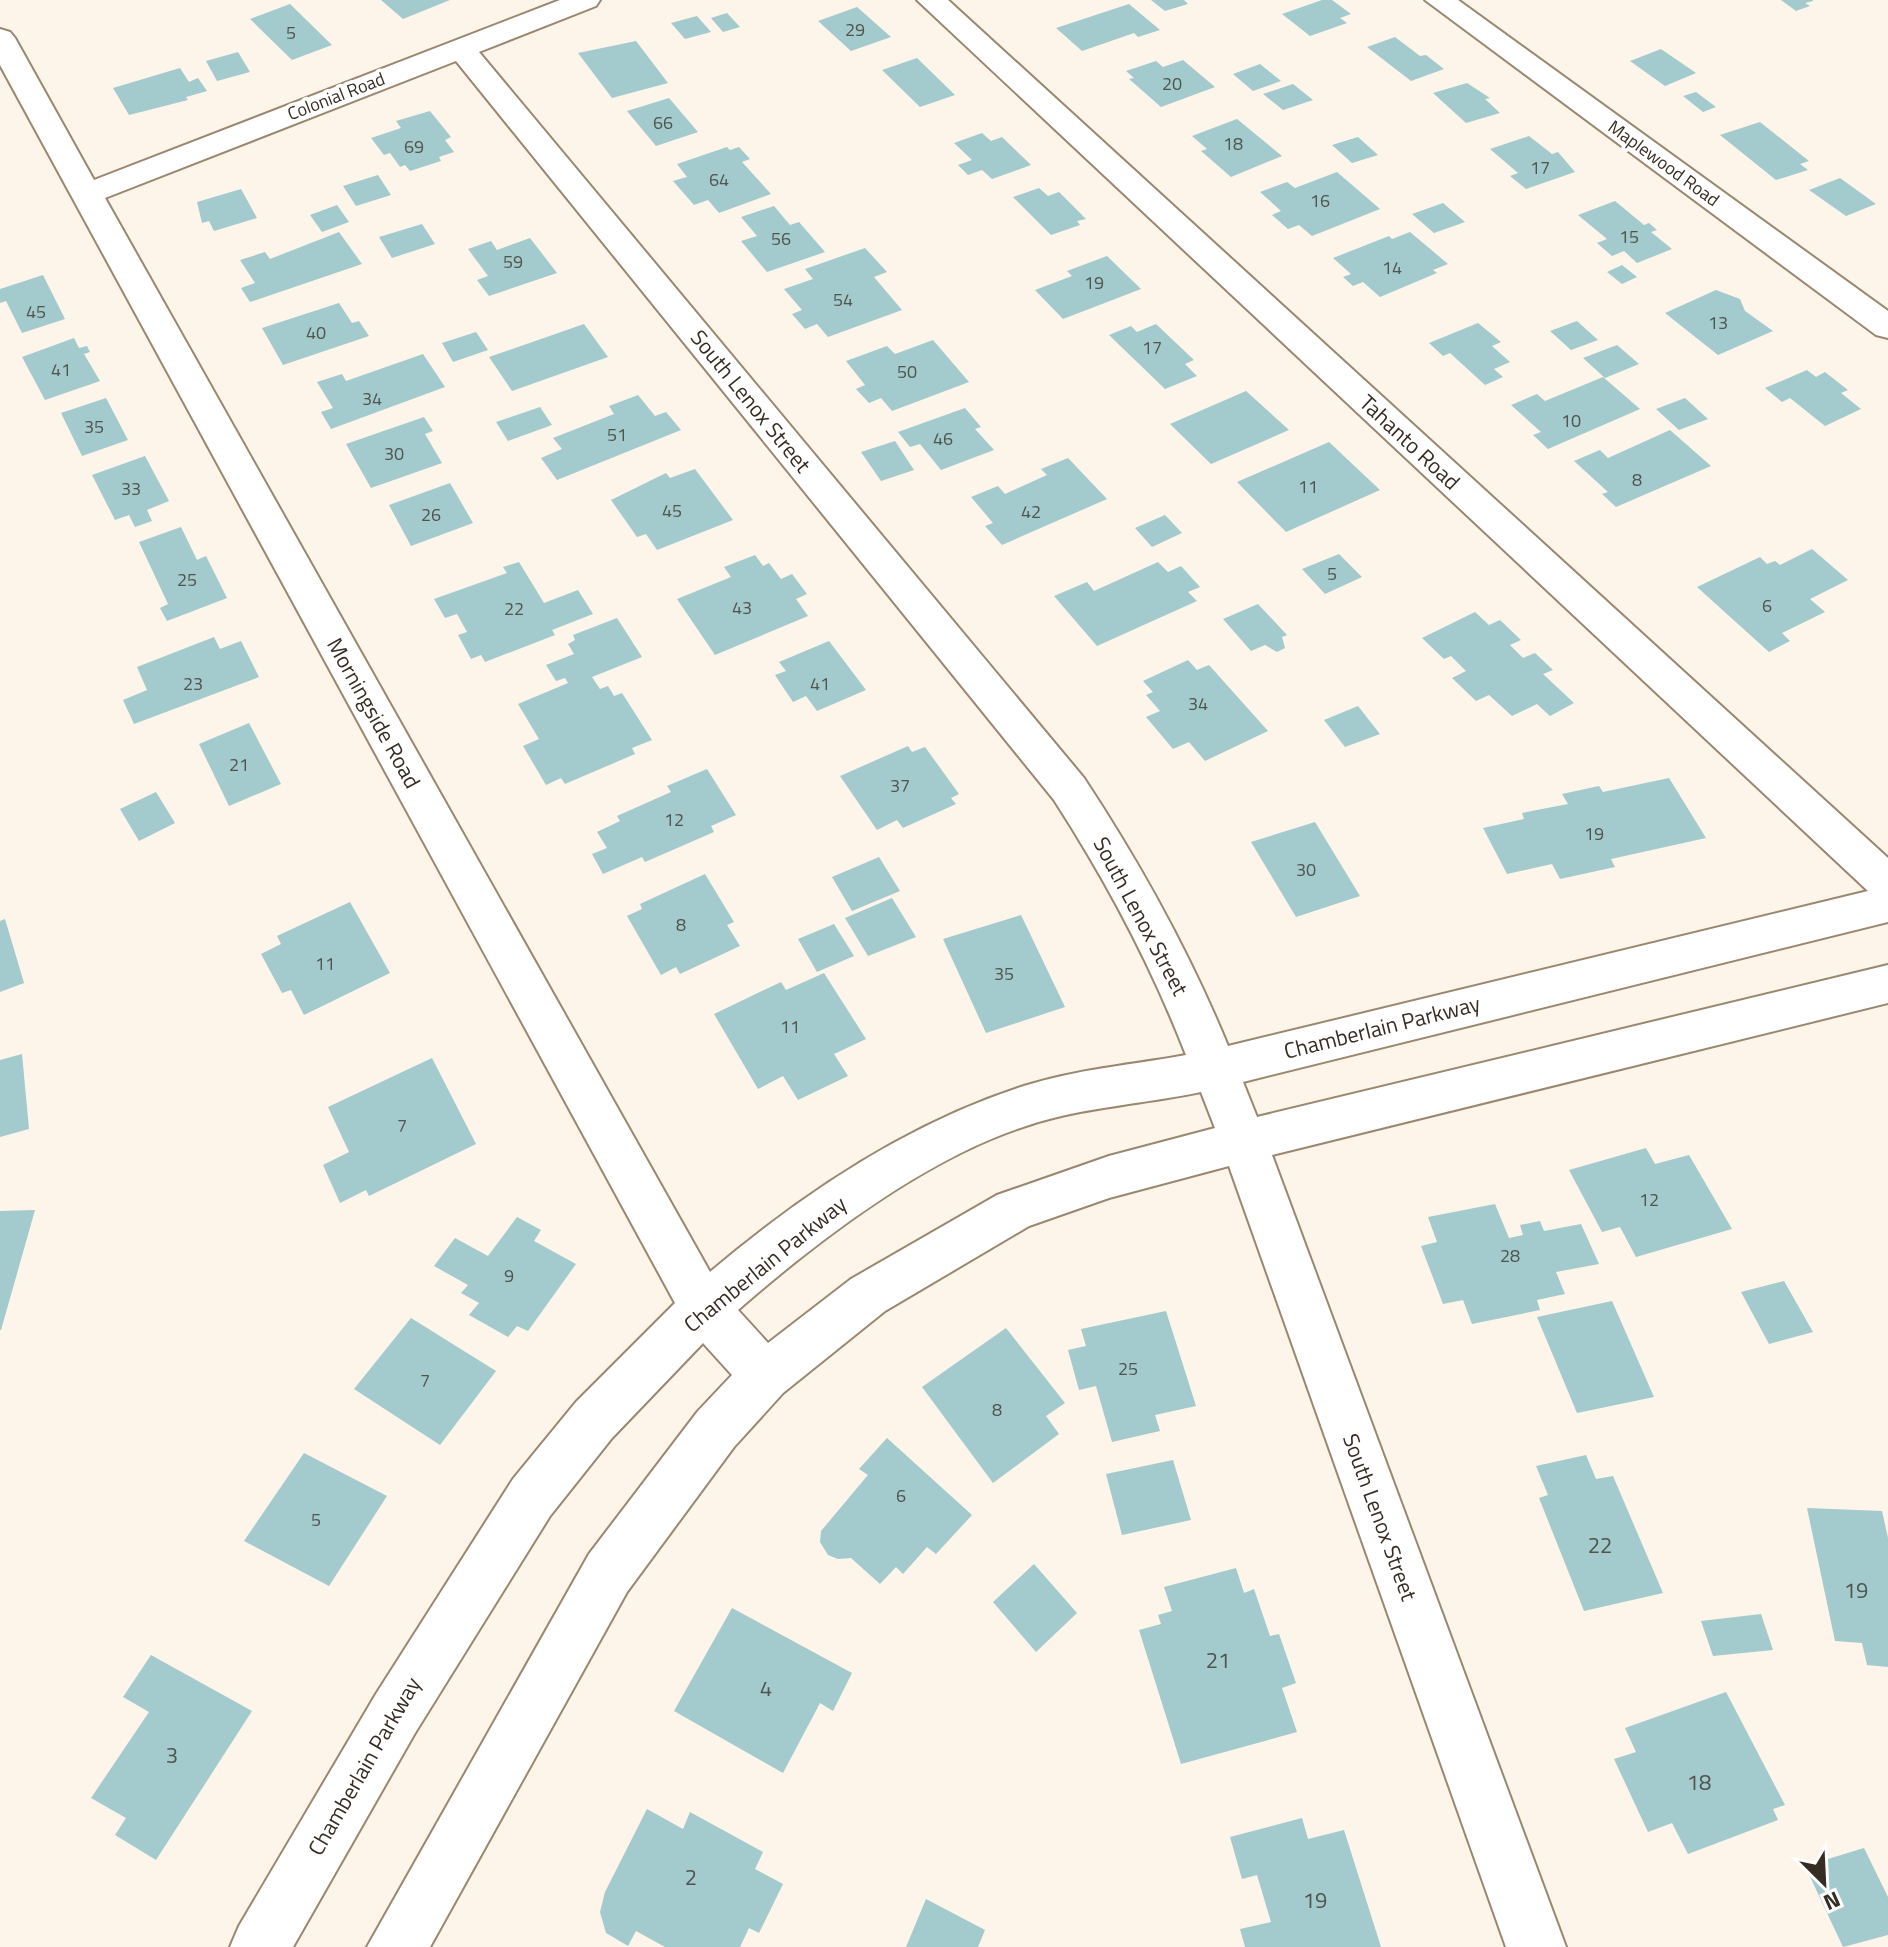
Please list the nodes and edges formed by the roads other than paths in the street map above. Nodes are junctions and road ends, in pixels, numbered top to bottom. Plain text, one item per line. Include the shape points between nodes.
1 (586, 0) edge
2 (931, 0) edge
3 (1439, 0) edge
4 (0, 38) edge
5 (460, 47) junction
6 (86, 194) junction
7 (1888, 327) edge
8 (1888, 884) edge
9 (1888, 904) edge
10 (1888, 984) edge
11 (1214, 1070) junction
12 (1244, 1141) junction
13 (704, 1308) junction
14 (765, 1376) junction
15 (260, 1947) edge
16 (397, 1947) edge
17 (1536, 1947) edge

1 - 5 street, Colonial Road
2 - 8 street, Tahanto Road
3 - 7 street, Maplewood Road
4 - 6 street, Morningside Road
5 - 6 street, Colonial Road
5 - 11 street, South Lenox Street via 1069,789 1159,941
6 - 13 street, Morningside Road
9 - 11 street, Chamberlain Parkway
10 - 12 street
11 - 12 street, South Lenox Street
11 - 13 street, Chamberlain Parkway via 1061,1094 975,1126 818,1217
12 - 14 street via 1109,1177 1014,1210 868,1295
12 - 17 street, South Lenox Street
13 - 14 street, Morningside Road
13 - 15 street, Chamberlain Parkway via 633,1378 550,1473 407,1690
14 - 16 street via 716,1429 608,1573

